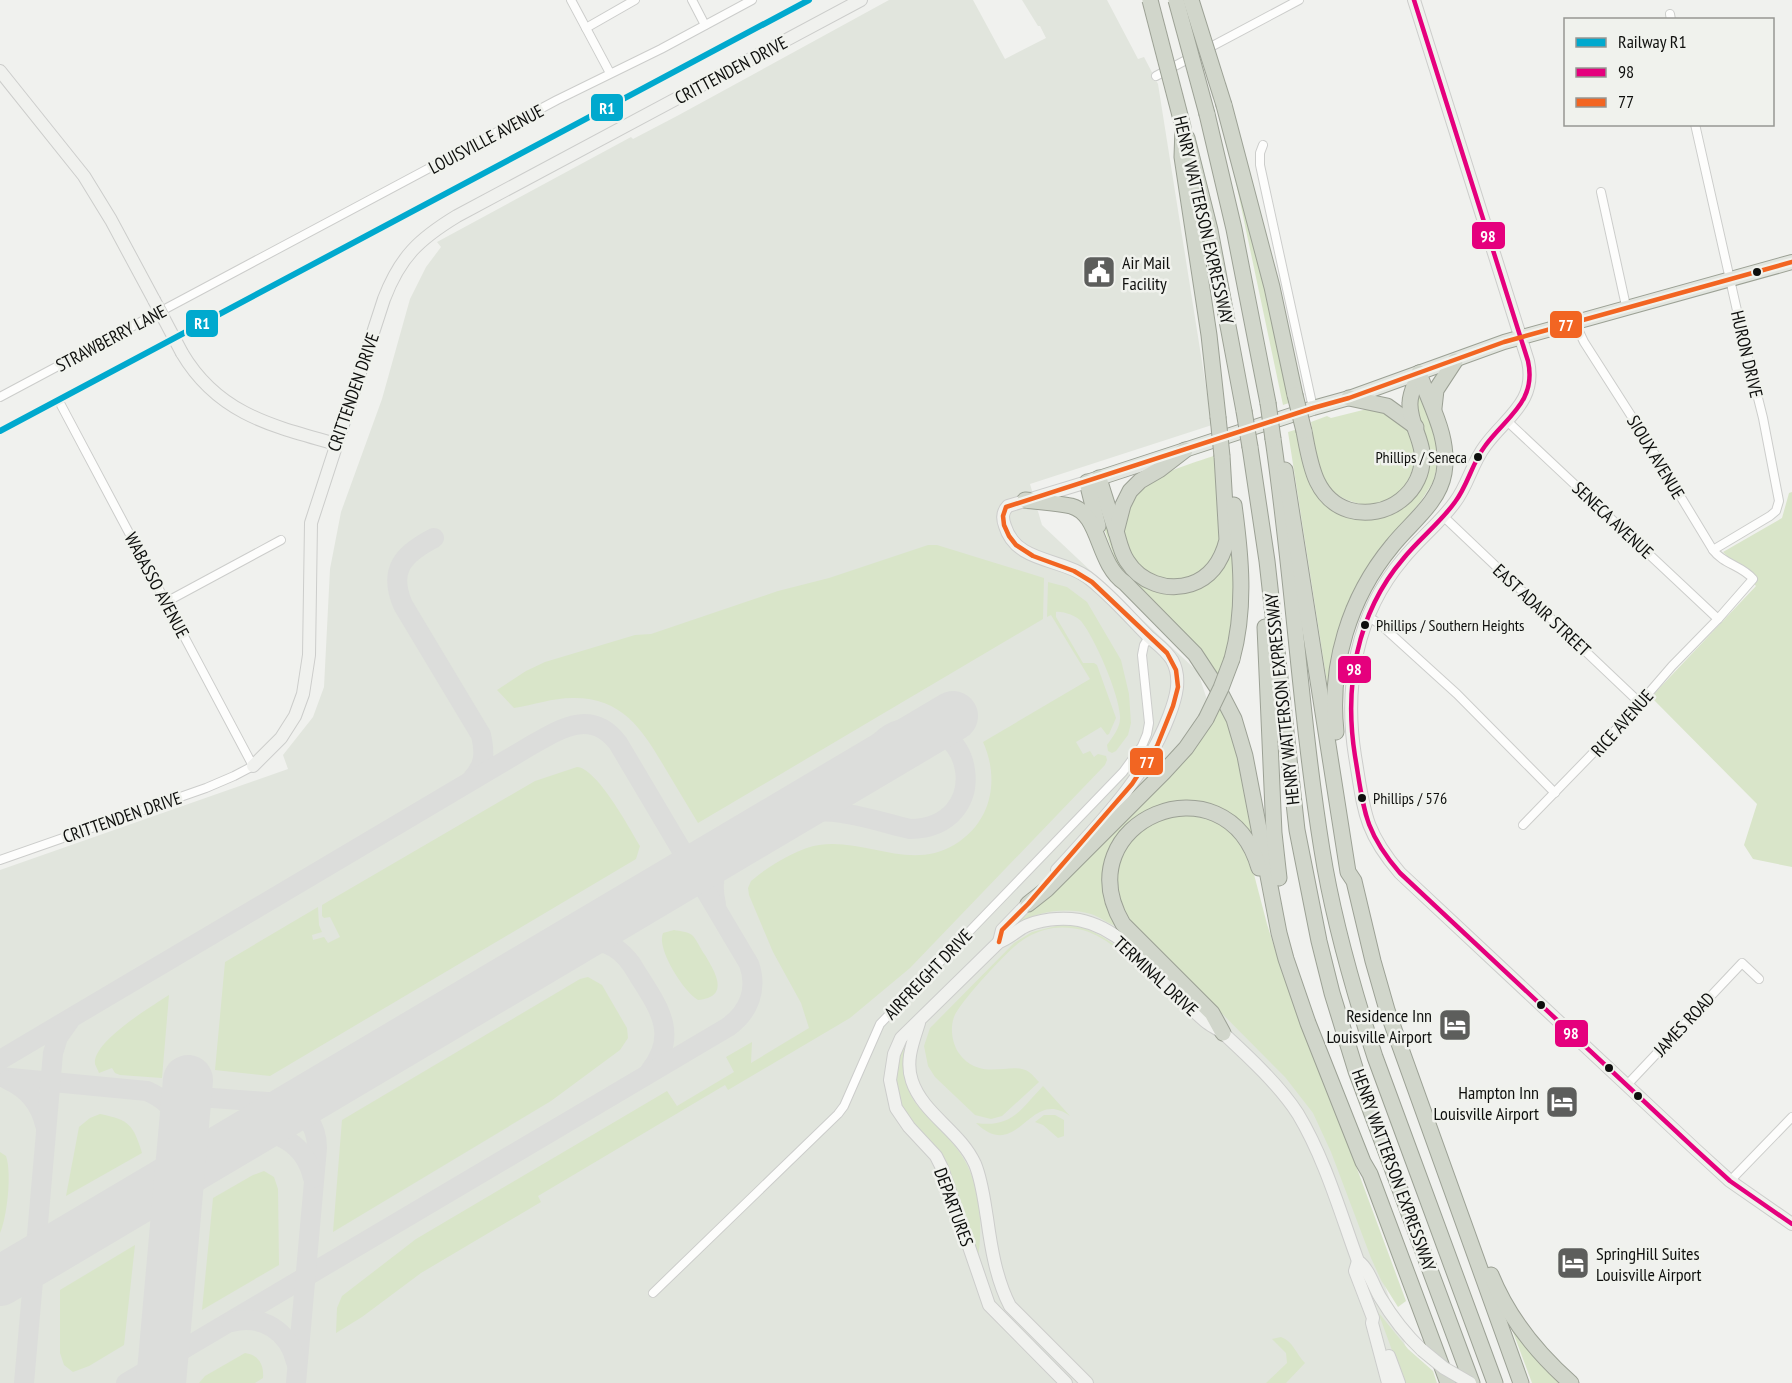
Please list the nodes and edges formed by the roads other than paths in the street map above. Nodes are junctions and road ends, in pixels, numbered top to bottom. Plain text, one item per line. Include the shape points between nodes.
1 (571, 0) edge
2 (634, 0) edge
3 (692, 0) edge
4 (752, 0) edge
5 (861, 0) edge
6 (1150, 0) edge
7 (1176, 0) edge
8 (1191, 0) edge
9 (1299, 0) edge
10 (1414, 0) edge
11 (705, 25) junction
12 (586, 28) junction
13 (0, 71) edge
14 (610, 73) junction
15 (1156, 76) dead end
16 (1695, 126) edge
17 (1183, 127) junction
18 (1263, 145) dead end
19 (1601, 192) dead end
20 (1792, 262) edge
21 (1729, 279) junction
22 (222, 280) joint
23 (1626, 306) junction
24 (1574, 321) junction
25 (1520, 337) junction
26 (1455, 361) junction
27 (1419, 373) junction
28 (0, 397) edge
29 (1349, 398) junction
30 (61, 405) dead end
31 (1313, 408) junction
32 (1434, 411) junction
33 (1507, 421) junction
34 (1416, 428) junction
35 (336, 444) junction
36 (1185, 450) junction
37 (1276, 454) junction
38 (1225, 455) junction
39 (1093, 480) junction
40 (1018, 502) junction
41 (1443, 516) junction
42 (1116, 532) junction
43 (281, 540) dead end
44 (1713, 550) junction
45 (1267, 561) junction
46 (1753, 579) joint
47 (1125, 583) junction
48 (166, 602) junction
49 (1369, 617) junction
50 (1718, 619) junction
51 (1149, 637) junction
52 (1641, 704) junction
53 (253, 766) junction
54 (1555, 793) junction
55 (1523, 825) dead end
56 (0, 860) edge
57 (1354, 880) junction
58 (1028, 904) junction
59 (1279, 933) junction
60 (999, 942) junction
61 (1759, 979) dead end
62 (919, 1022) junction
63 (1222, 1033) junction
64 (1626, 1086) junction
65 (1792, 1117) edge
66 (1370, 1174) junction
67 (1730, 1180) junction
68 (1457, 1203) junction
69 (1792, 1224) edge
70 (1358, 1261) junction
71 (653, 1293) dead end
72 (1373, 1317) junction
73 (1066, 1383) edge
74 (1087, 1383) edge
75 (1388, 1383) edge
76 (1399, 1383) edge
77 (1448, 1383) edge
78 (1471, 1383) edge
79 (1495, 1383) edge
80 (1521, 1383) edge
81 (1571, 1383) edge

1 - 12 street
2 - 12 street
3 - 11 street
4 - 11 street, LOUISVILLE AVENUE
5 - 35 main road, CRITTENDEN DRIVE via 457,216 417,243 393,277
6 - 17 highway, HENRY WATTERSON EXPRESSWAY, bridge
7 - 37 highway, HENRY WATTERSON EXPRESSWAY, bridge via 1234,229
8 - 34 highway, bridge via 1224,105 1269,276 1315,479 1324,494 1346,509 1367,513 1394,506 1414,485 1422,462
9 - 15 street
10 - 25 main road
11 - 14 street, LOUISVILLE AVENUE
12 - 14 street
13 - 35 main road, bridge via 84,176 182,353 205,385 236,409
14 - 22 street, LOUISVILLE AVENUE
16 - 21 street, HURON DRIVE
17 - 38 highway, bridge via 1182,157
17 - 45 highway, HENRY WATTERSON EXPRESSWAY, bridge via 1210,230
18 - 31 street via 1260,165
19 - 23 street
20 - 21 main road
21 - 23 main road
21 - 44 street, HURON DRIVE via 1779,501 1770,516
22 - 28 street, STRAWBERRY LANE
23 - 24 main road
24 - 25 main road
24 - 44 street, SIOUX AVENUE
25 - 26 main road
25 - 33 main road via 1530,383 1522,403
26 - 27 main road
26 - 32 highway via 1436,390
27 - 29 main road
27 - 32 highway
27 - 34 highway via 1410,401
29 - 31 main road
29 - 34 highway via 1388,406
30 - 48 street, WABASSO AVENUE
31 - 36 main road
32 - 57 highway via 1444,447 1440,486 1430,504 1392,545 1359,596 1338,667 1334,719 1356,870
33 - 41 main road via 1483,448 1463,492
33 - 50 street, SENECA AVENUE
35 - 53 main road, CRITTENDEN DRIVE via 311,523 309,656 303,694 281,738
36 - 39 main road
36 - 42 highway via 1130,492 1122,505
37 - 57 highway via 1287,473 1343,842 1348,872
37 - 79 highway, HENRY WATTERSON EXPRESSWAY via 1313,786 1338,930 1375,1057
38 - 42 highway via 1227,540 1219,562 1207,576 1184,586 1150,582 1128,562
38 - 58 highway, bridge via 1239,539 1242,586 1239,626 1221,688 1186,748
39 - 40 main road
39 - 42 highway
39 - 47 highway via 1095,514 1109,557
40 - 47 highway via 1071,506 1086,515 1108,565
40 - 51 main road via 1004,511 1007,534 1016,545 1033,556 1084,575
41 - 49 main road via 1389,577
41 - 52 street, EAST ADAIR STREET
43 - 48 street
44 - 46 street, SIOUX AVENUE
45 - 66 highway via 1267,699 1279,877 1306,990 1369,1160
45 - 78 highway, HENRY WATTERSON EXPRESSWAY via 1297,830 1318,941 1356,1071
46 - 50 street, RICE AVENUE
47 - 59 highway via 1196,654 1234,719 1245,756
48 - 53 street, WABASSO AVENUE
49 - 54 street via 1457,694
49 - 64 main road via 1356,657 1350,711 1362,803 1375,840 1400,873
50 - 52 street, RICE AVENUE
51 - 58 main road via 1173,661 1178,678 1173,706 1157,746 1121,798
51 - 71 street, AIRFREIGHT DRIVE via 1142,655 1149,723 1142,746 1123,772 880,1024 838,1114
52 - 54 street, RICE AVENUE
53 - 56 street, CRITTENDEN DRIVE via 206,788
54 - 55 street, RICE AVENUE
57 - 68 highway via 1387,1010
58 - 60 main road via 1002,930
59 - 63 highway via 1250,843 1221,817 1194,808 1167,810 1141,821 1123,839 1110,882 1119,919 1212,1013
59 - 66 highway via 1302,1006
60 - 62 main road, TERMINAL DRIVE
60 - 63 main road, TERMINAL DRIVE via 1042,921 1070,919 1094,924 1132,950
61 - 64 street, JAMES ROAD via 1742,963
62 - 73 main road, DEPARTURES via 896,1048 891,1092 901,1116 942,1168 988,1305
62 - 74 main road, TERMINAL DRIVE via 910,1052 912,1081 921,1100 958,1138 975,1165 1003,1293 1010,1306
63 - 70 main road, TERMINAL DRIVE via 1277,1087 1296,1112 1314,1143
64 - 67 main road
65 - 67 street
66 - 77 highway
67 - 69 main road
68 - 80 highway
68 - 81 highway via 1468,1216 1505,1305 1536,1349
70 - 72 main road, TERMINAL DRIVE via 1355,1271
70 - 78 main road, TERMINAL DRIVE, bridge via 1396,1321 1422,1350
72 - 75 main road, TERMINAL DRIVE
72 - 76 main road

